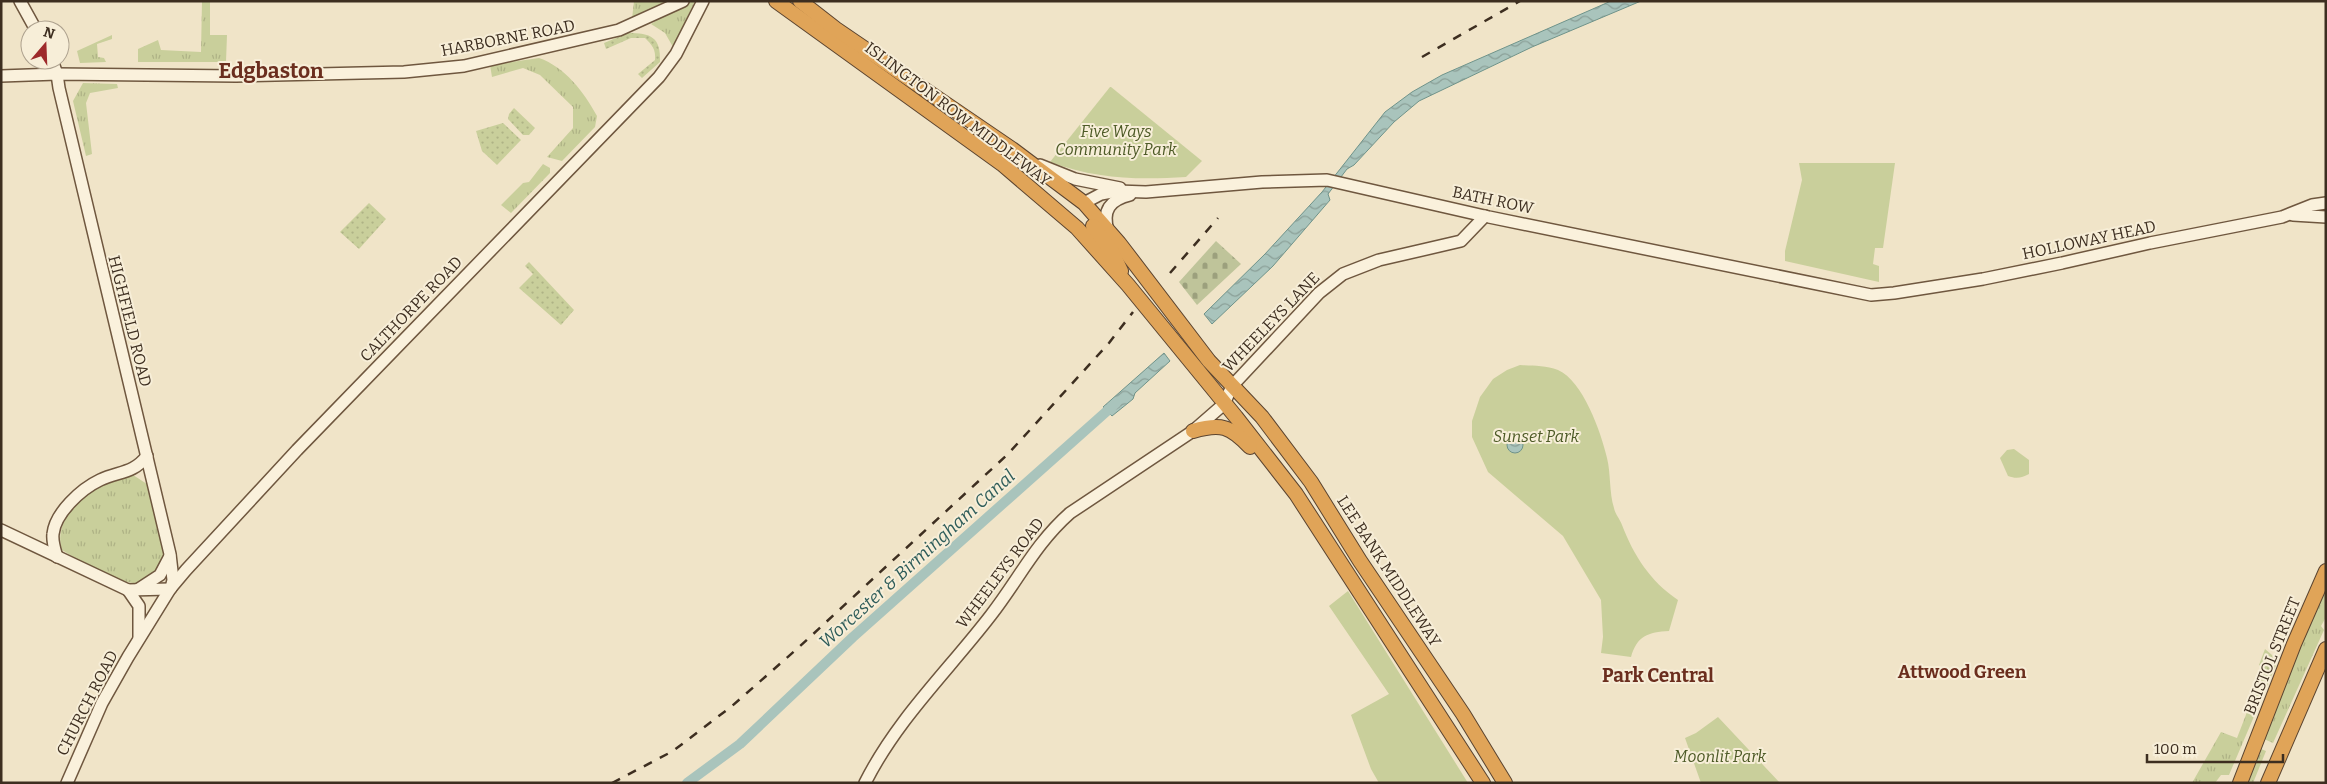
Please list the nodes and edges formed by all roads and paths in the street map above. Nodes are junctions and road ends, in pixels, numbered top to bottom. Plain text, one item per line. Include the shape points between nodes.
1 (20, 1) edge
2 (683, 1) edge
3 (702, 1) edge
4 (776, 1) edge
5 (800, 1) edge
6 (30, 20) edge
7 (56, 70) edge
8 (57, 74) junction
9 (1, 76) edge
10 (1012, 150) junction
11 (1146, 192) junction
12 (2323, 202) edge
13 (1084, 203) junction
14 (2290, 214) junction
15 (1485, 216) junction
16 (2326, 217) edge
17 (1108, 231) junction
18 (1128, 285) junction
19 (1894, 293) joint
20 (1232, 386) junction
21 (1212, 389) junction
22 (1224, 404) junction
23 (1208, 418) junction
24 (1193, 431) junction
25 (147, 456) junction
26 (130, 471) junction
27 (1280, 474) junction
28 (154, 489) junction
29 (1, 530) edge
30 (170, 554) junction
31 (57, 557) junction
32 (2326, 571) edge
33 (170, 589) junction
34 (133, 590) junction
35 (139, 638) junction
36 (2326, 650) edge
37 (67, 783) edge
38 (866, 783) edge
39 (1483, 783) edge
40 (1505, 783) edge
41 (2240, 783) edge
42 (2268, 783) edge

1 - 6 main road
2 - 8 main road, HARBORNE ROAD via 619,30 464,66 404,72 258,75
3 - 33 main road, CALTHORPE ROAD via 676,54 660,77 297,450
4 - 18 highway, ISLINGTON ROW MIDDLEWAY via 1002,164 1077,228
5 - 10 highway, ISLINGTON ROW MIDDLEWAY
7 - 8 main road, HIGHFIELD ROAD
8 - 9 main road, HARBORNE ROAD
8 - 25 main road, HIGHFIELD ROAD via 89,221
10 - 11 main road via 1050,170 1076,179
10 - 13 highway, ISLINGTON ROW MIDDLEWAY
11 - 13 main road, BATH ROW via 1109,192
11 - 15 main road, BATH ROW via 1327,180
11 - 17 main road via 1112,202 1105,214
12 - 14 main road, HOLLOWAY HEAD
13 - 17 highway, ISLINGTON ROW MIDDLEWAY
13 - 18 highway via 1077,210 1112,252
14 - 16 main road, HOLLOWAY HEAD
14 - 19 main road, HOLLOWAY HEAD via 1991,277
15 - 19 main road, BATH ROW via 1843,290 1871,295
15 - 20 main road, WHEELEYS LANE via 1461,241 1379,260 1343,274 1319,293
17 - 20 highway, ISLINGTON ROW MIDDLEWAY
18 - 21 highway, ISLINGTON ROW MIDDLEWAY
20 - 21 main road
20 - 22 main road, WHEELEYS LANE
20 - 40 highway, LEE BANK MIDDLEWAY via 1262,418 1311,482
21 - 22 highway, ISLINGTON ROW MIDDLEWAY
21 - 23 main road via 1214,402
22 - 23 main road, WHEELEYS ROAD
22 - 27 highway
23 - 24 main road, WHEELEYS ROAD
24 - 27 highway via 1212,426 1229,428
24 - 38 main road, WHEELEYS ROAD via 1070,513 1053,528 992,614 906,716
25 - 26 main road
25 - 28 main road, HIGHFIELD ROAD
26 - 28 main road via 149,482
26 - 31 main road via 99,481 70,503 53,534
27 - 39 highway
28 - 30 main road, HIGHFIELD ROAD
29 - 31 main road
30 - 33 main road, HIGHFIELD ROAD via 173,580
30 - 34 main road via 160,575
31 - 34 main road
32 - 41 highway, BRISTOL STREET
33 - 34 main road
33 - 35 main road, CALTHORPE ROAD
34 - 35 main road via 139,606
35 - 37 main road, CHURCH ROAD via 102,703
36 - 42 highway

